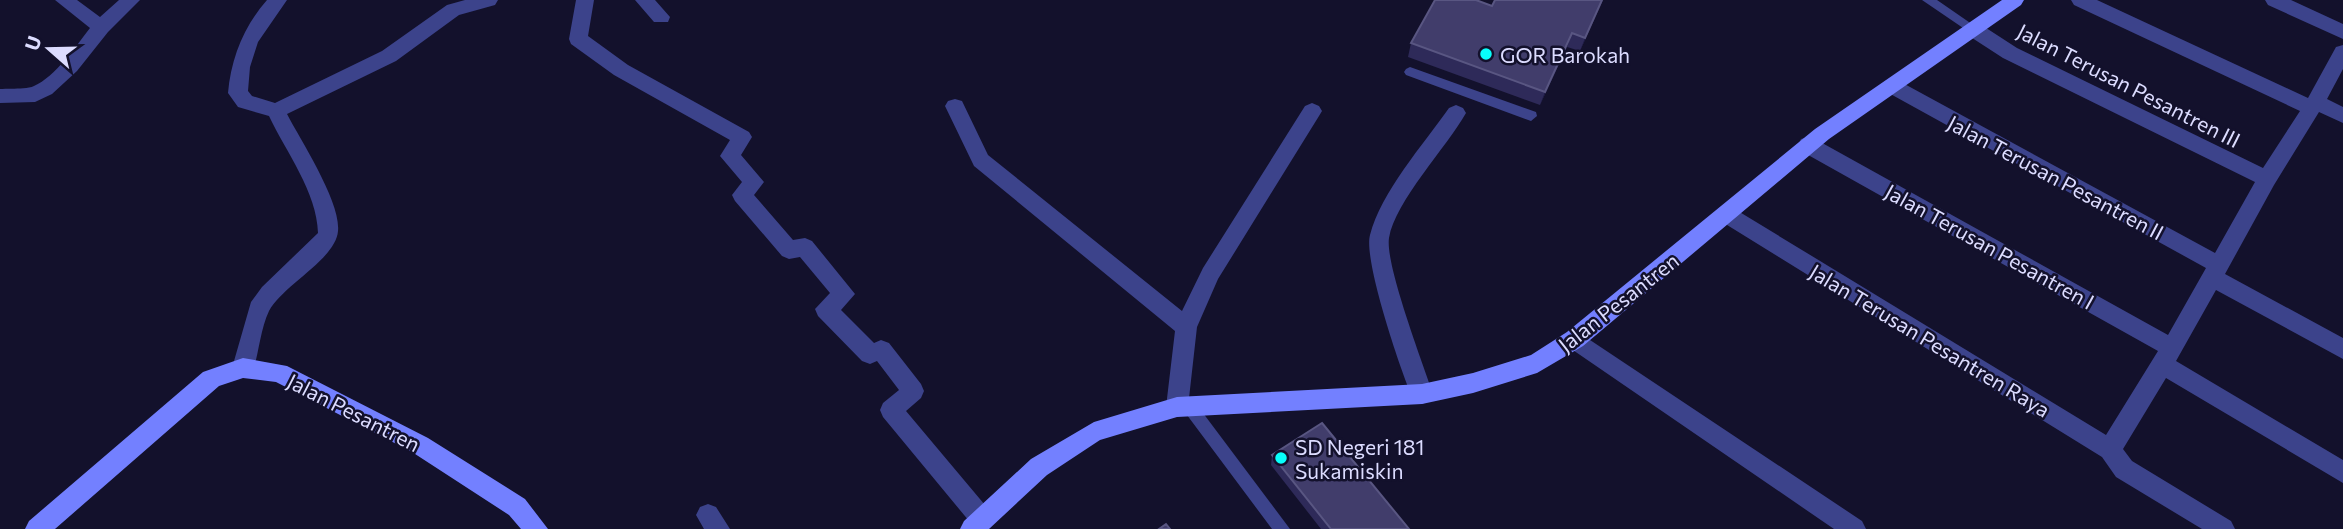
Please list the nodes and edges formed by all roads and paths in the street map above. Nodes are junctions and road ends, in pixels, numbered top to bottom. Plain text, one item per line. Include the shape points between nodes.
1 (64, 0) edge
2 (131, 0) edge
3 (278, 0) edge
4 (489, 0) edge
5 (584, 0) edge
6 (644, 0) edge
7 (1928, 0) edge
8 (2015, 0) edge
9 (2080, 0) edge
10 (2274, 0) edge
11 (661, 17) dead end
12 (101, 27) junction
13 (1973, 29) junction
14 (2343, 32) edge
15 (2343, 51) edge
16 (1410, 72) dead end
17 (1892, 86) junction
18 (1468, 93) junction
19 (0, 96) edge
20 (2314, 105) junction
21 (955, 106) dead end
22 (276, 111) junction
23 (1312, 111) dead end
24 (1456, 113) joint
25 (2343, 115) edge
26 (1531, 116) dead end
27 (1808, 145) junction
28 (2267, 179) junction
29 (1726, 214) junction
30 (2216, 272) junction
31 (1186, 327) junction
32 (1575, 339) junction
33 (2343, 349) edge
34 (2167, 356) junction
35 (243, 368) junction
36 (1422, 394) junction
37 (1183, 407) junction
38 (2110, 450) junction
39 (2343, 472) edge
40 (977, 524) edge
41 (37, 529) edge
42 (536, 529) edge
43 (1282, 529) edge
44 (1854, 529) edge
45 (2223, 529) edge

1 - 12 street
2 - 12 street
3 - 22 street via 260,18 238,79 238,93 245,102
4 - 22 street via 453,10 389,56
5 - 40 street via 578,39 621,70 742,137 730,156 754,182 742,195 789,250 805,247 844,294 826,309 870,354 881,350 913,391 891,410
6 - 11 street
7 - 13 lane
8 - 13 street, Jalan Pesantren
9 - 20 street
10 - 14 street
12 - 19 street via 45,89 35,95
13 - 17 street, Jalan Pesantren
13 - 28 street, Jalan Terusan Pesantren III via 2010,53
15 - 20 street
16 - 18 lane
17 - 27 street, Jalan Pesantren
17 - 30 street, Jalan Terusan Pesantren II
18 - 24 lane
18 - 26 lane
20 - 25 street
20 - 28 street
21 - 31 street via 981,160
22 - 35 street via 318,195 328,233 259,309
23 - 31 street via 1210,274
24 - 36 street via 1388,216 1378,240
27 - 29 street, Jalan Pesantren
27 - 34 street, Jalan Terusan Pesantren I
28 - 30 street
29 - 32 street, Jalan Pesantren
29 - 38 street, Jalan Terusan Pesantren Raya
30 - 33 street, Jalan Terusan Pesantren II
30 - 34 street
31 - 37 street
32 - 36 street, Jalan Pesantren via 1537,363
32 - 44 street
34 - 38 street
34 - 39 street, Jalan Terusan Pesantren I
35 - 41 street, Jalan Pesantren via 211,379
35 - 42 street, Jalan Pesantren via 279,373 420,445 517,507
36 - 37 street, Jalan Pesantren
37 - 40 street, Jalan Pesantren via 1094,432 1039,467
37 - 43 lane
38 - 45 street, Jalan Terusan Pesantren Raya via 2124,469

